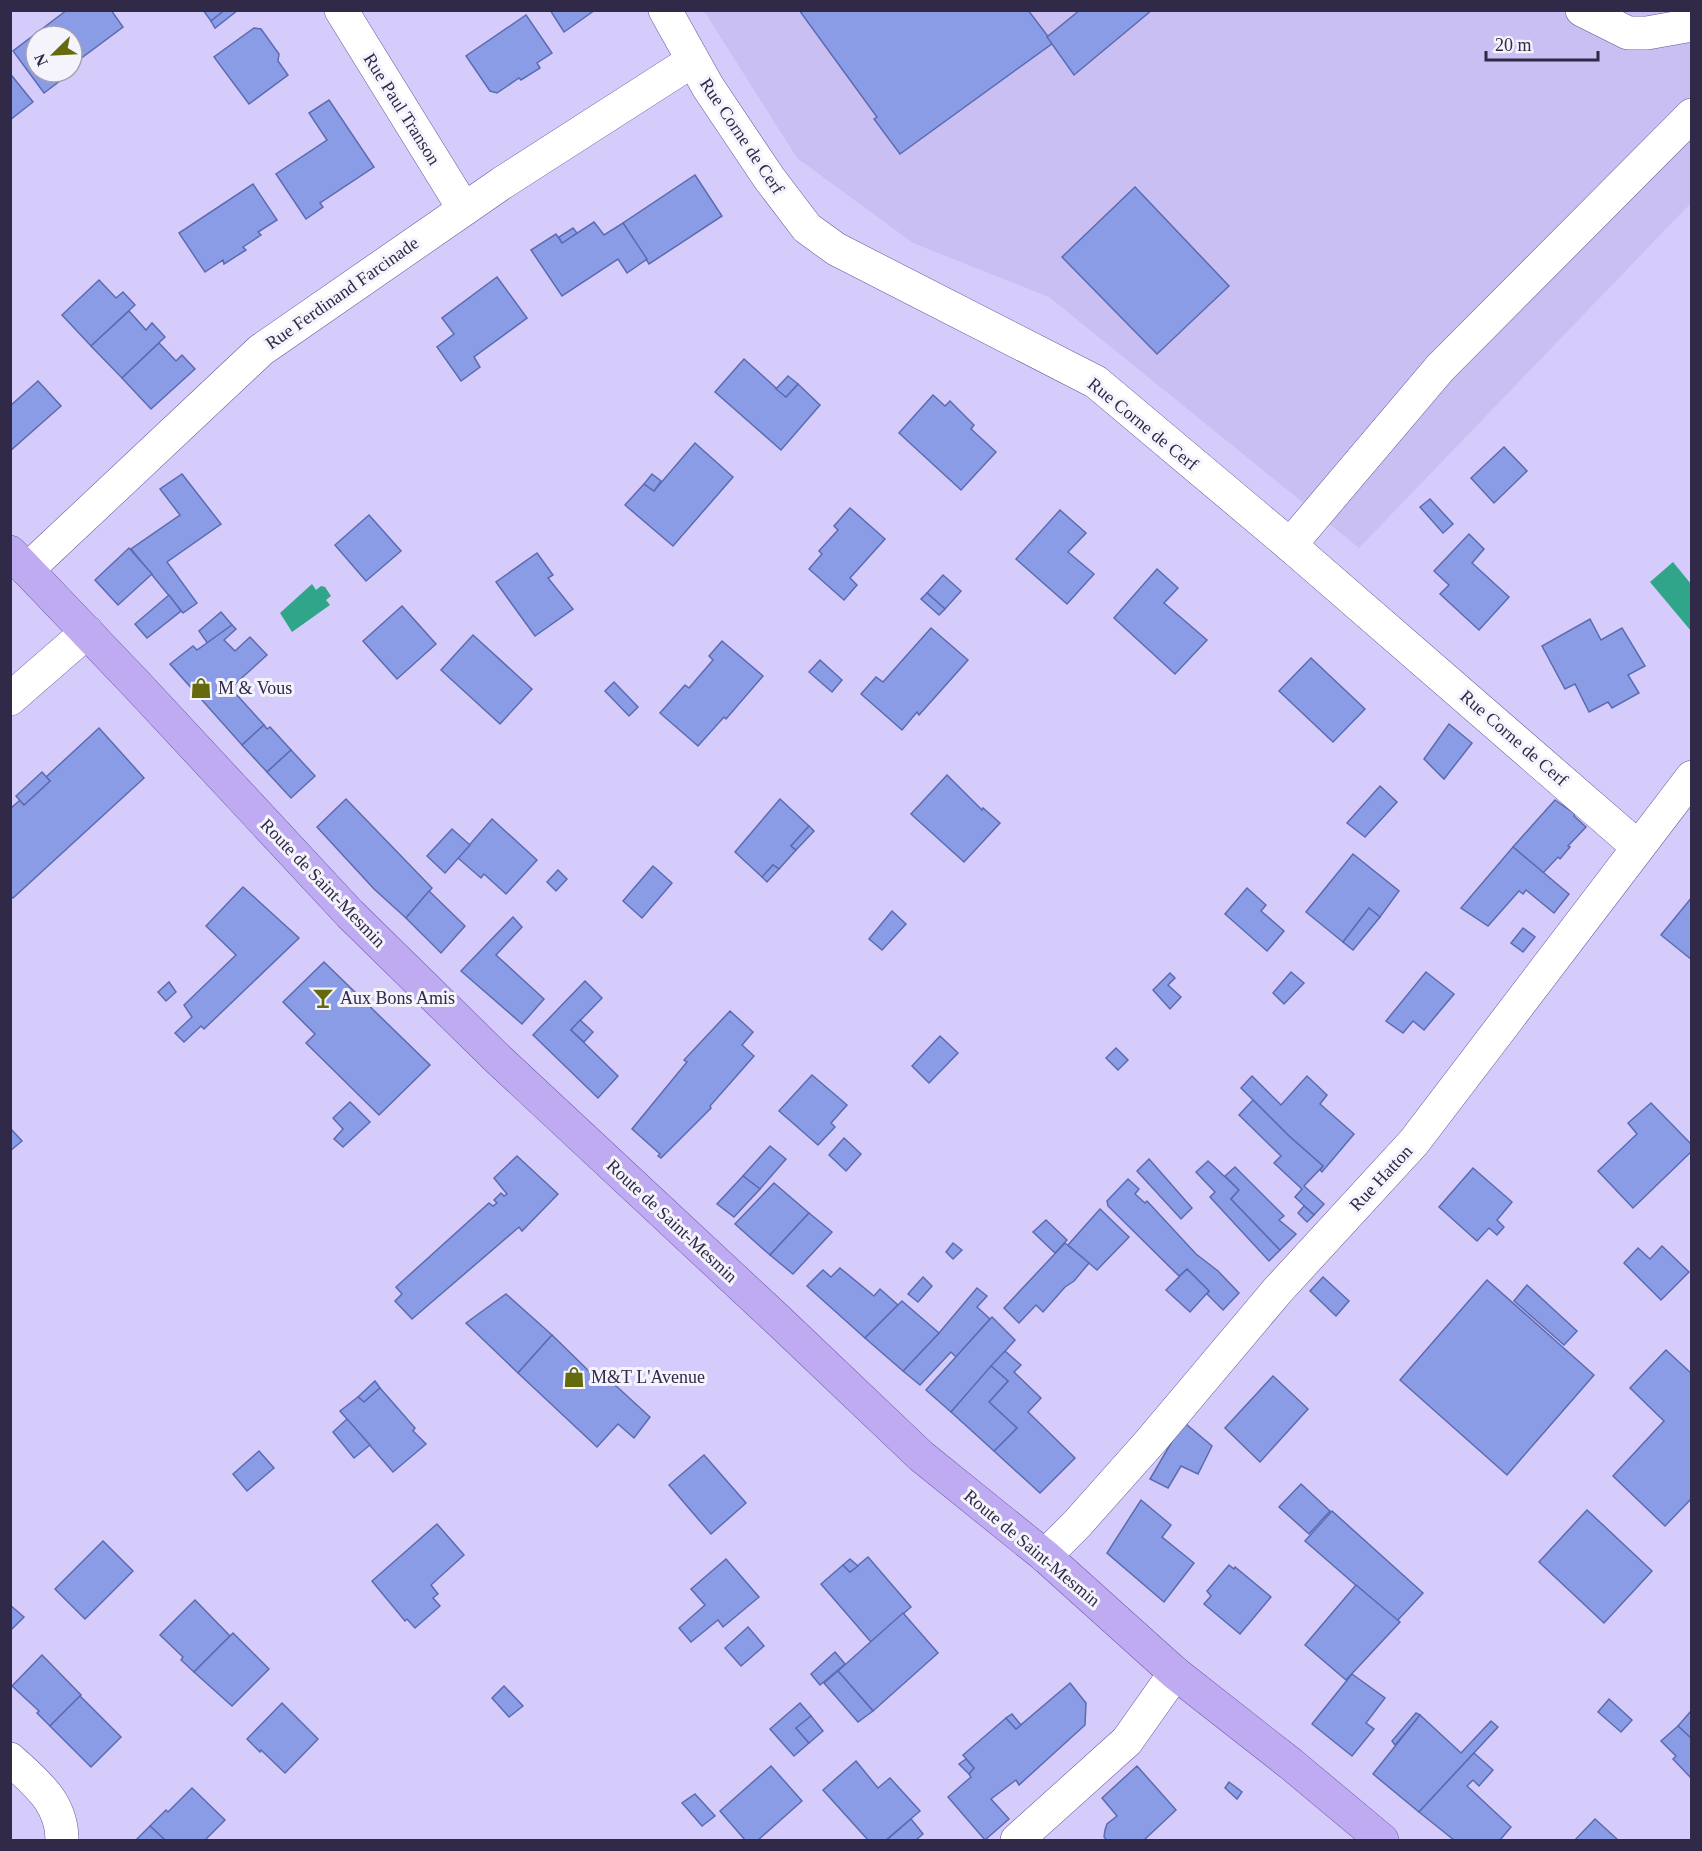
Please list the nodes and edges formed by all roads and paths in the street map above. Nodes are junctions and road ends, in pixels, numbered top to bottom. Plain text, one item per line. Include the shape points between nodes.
1 (341, 10) edge
2 (1582, 10) edge
3 (672, 13) edge
4 (1692, 26) edge
5 (692, 60) junction
6 (1692, 115) edge
7 (464, 209) junction
8 (1290, 545) junction
9 (19, 561) edge
10 (87, 632) junction
11 (10, 699) edge
12 (1692, 777) edge
13 (1638, 847) junction
14 (1045, 1556) junction
15 (1175, 1673) junction
16 (10, 1759) edge
17 (62, 1840) edge
18 (1017, 1840) edge
19 (1382, 1840) edge

1 - 7 street, Rue Paul Transon
2 - 4 street via 1628,33
3 - 5 street, Rue Corne de Cerf
5 - 7 street, Rue Ferdinand Farcinade
5 - 8 street, Rue Corne de Cerf via 769,178 807,228 836,249 1096,382
6 - 8 street via 1440,368
7 - 9 street, Rue Ferdinand Farcinade via 261,350
8 - 13 street, Rue Corne de Cerf
9 - 10 main road, Route de Saint-Mesmin
10 - 11 street
10 - 14 main road, Route de Saint-Mesmin via 351,914 499,1060 921,1456
12 - 13 street, Rue Hatton
13 - 14 street, Rue Hatton via 1414,1142 1278,1290 1150,1442
14 - 15 main road, Route de Saint-Mesmin
15 - 18 street via 1127,1742
15 - 19 main road, Route de Saint-Mesmin
16 - 17 street via 46,1792 62,1823

